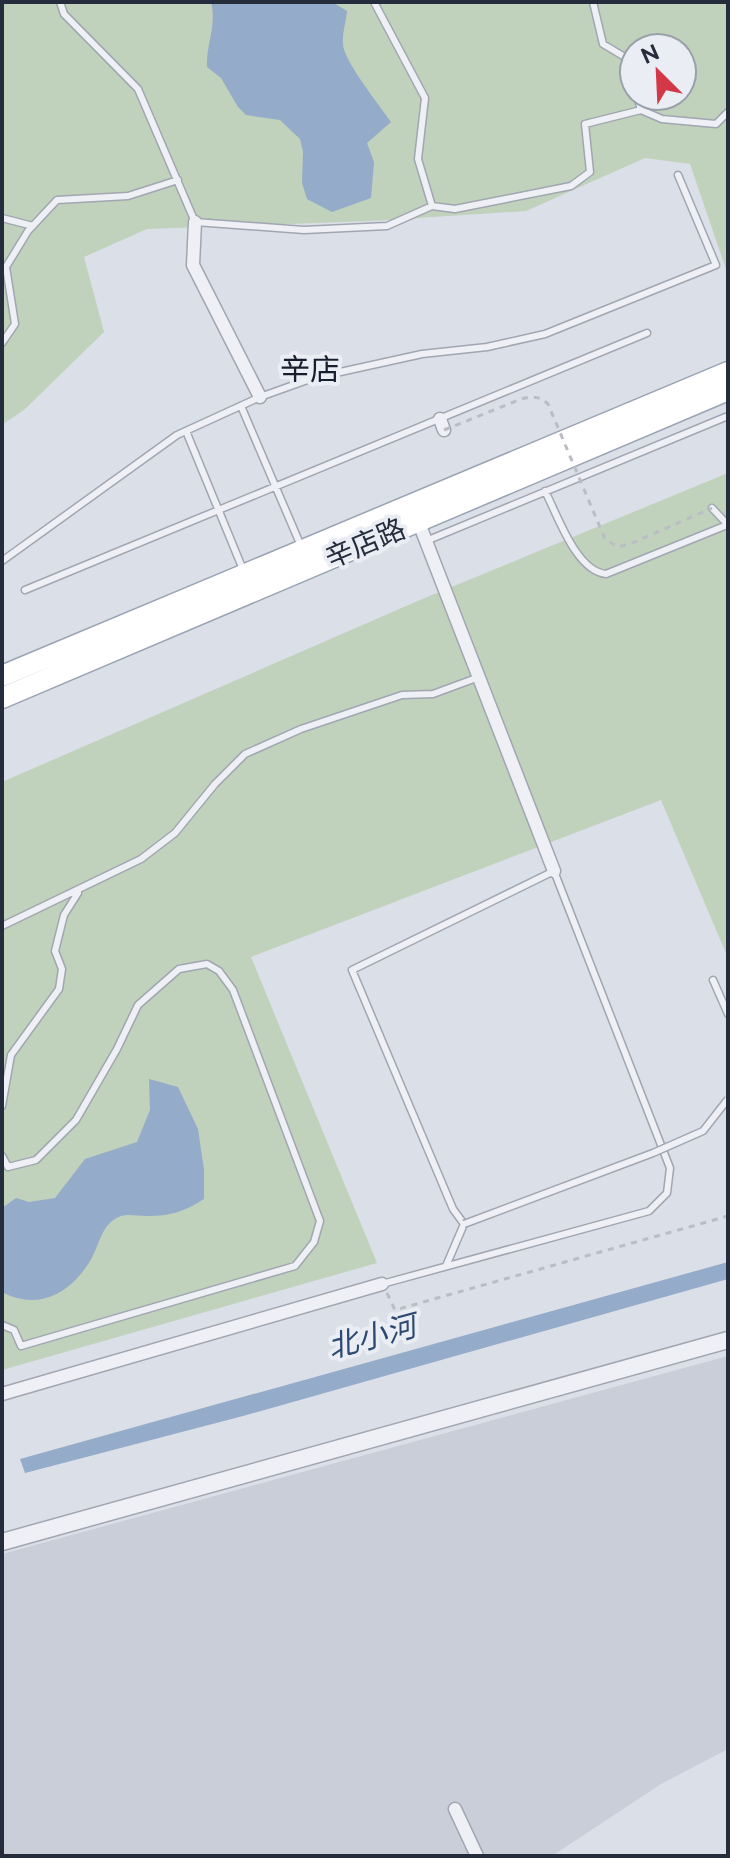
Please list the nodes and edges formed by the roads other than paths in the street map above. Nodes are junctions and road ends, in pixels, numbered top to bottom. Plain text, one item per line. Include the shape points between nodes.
1 (60, 2) edge
2 (374, 2) edge
3 (593, 2) edge
4 (618, 53) edge
5 (633, 112) edge
6 (646, 112) edge
7 (728, 112) edge
8 (678, 175) dead end
9 (178, 180) junction
10 (432, 206) junction
11 (2, 218) edge
12 (195, 222) junction
13 (33, 226) junction
14 (647, 333) dead end
15 (2, 343) edge
16 (728, 372) edge
17 (728, 390) edge
18 (260, 397) junction
19 (241, 406) junction
20 (728, 416) edge
21 (186, 431) junction
22 (276, 486) junction
23 (545, 491) junction
24 (712, 508) road end
25 (218, 510) junction
26 (415, 512) junction
27 (727, 525) edge
28 (426, 541) junction
29 (302, 550) junction
30 (2, 561) edge
31 (245, 574) junction
32 (25, 590) dead end
33 (2, 676) edge
34 (479, 677) junction
35 (2, 698) edge
36 (554, 871) junction
37 (80, 890) junction
38 (2, 926) edge
39 (713, 980) dead end
40 (728, 1014) edge
41 (728, 1099) edge
42 (2, 1106) edge
43 (2, 1156) edge
44 (464, 1224) junction
45 (446, 1266) junction
46 (382, 1284) joint
47 (2, 1325) edge
48 (728, 1340) edge
49 (2, 1394) edge
50 (2, 1542) edge
51 (455, 1809) dead end
52 (477, 1856) edge

1 - 9 lane via 64,14 138,89
2 - 10 lane via 425,98 418,159
3 - 4 lane via 603,44
5 - 10 lane via 585,124 590,172 571,186 455,209
6 - 7 lane via 662,119 716,124
8 - 18 lane via 716,265 545,334 313,378
9 - 12 lane
9 - 13 lane via 128,196 57,200
10 - 12 lane via 387,226 304,230
11 - 13 lane
12 - 18 street via 193,265
13 - 15 lane via 6,267 15,324
14 - 22 lane via 442,424
16 - 26 main road, 辛店路
17 - 26 main road, 辛店路
18 - 19 lane
19 - 21 lane
19 - 22 lane
20 - 23 lane
21 - 25 lane
21 - 30 lane
22 - 25 lane
22 - 29 lane
23 - 27 lane via 582,562 597,573 606,574
23 - 28 lane
24 - 27 lane
25 - 31 lane
25 - 32 lane
26 - 28 street
26 - 29 main road, 辛店路
26 - 35 main road, 辛店路
28 - 34 street
29 - 31 main road, 辛店路
31 - 33 main road, 辛店路
34 - 36 street
34 - 37 lane via 433,694 402,695 245,754 175,833 141,859
36 - 44 lane via 352,970 453,1209
36 - 45 lane via 670,1168 667,1193 649,1211
37 - 38 lane
37 - 42 lane via 64,915 55,951 62,969 59,989 11,1055
39 - 40 lane
41 - 44 lane, bridge via 703,1131
43 - 47 lane via 8,1167 36,1160 76,1120 138,1005 179,969 207,964 233,990 320,1221 314,1242 295,1266 21,1346 14,1330
44 - 45 lane
45 - 46 lane
46 - 49 street
48 - 50 street
51 - 52 street

